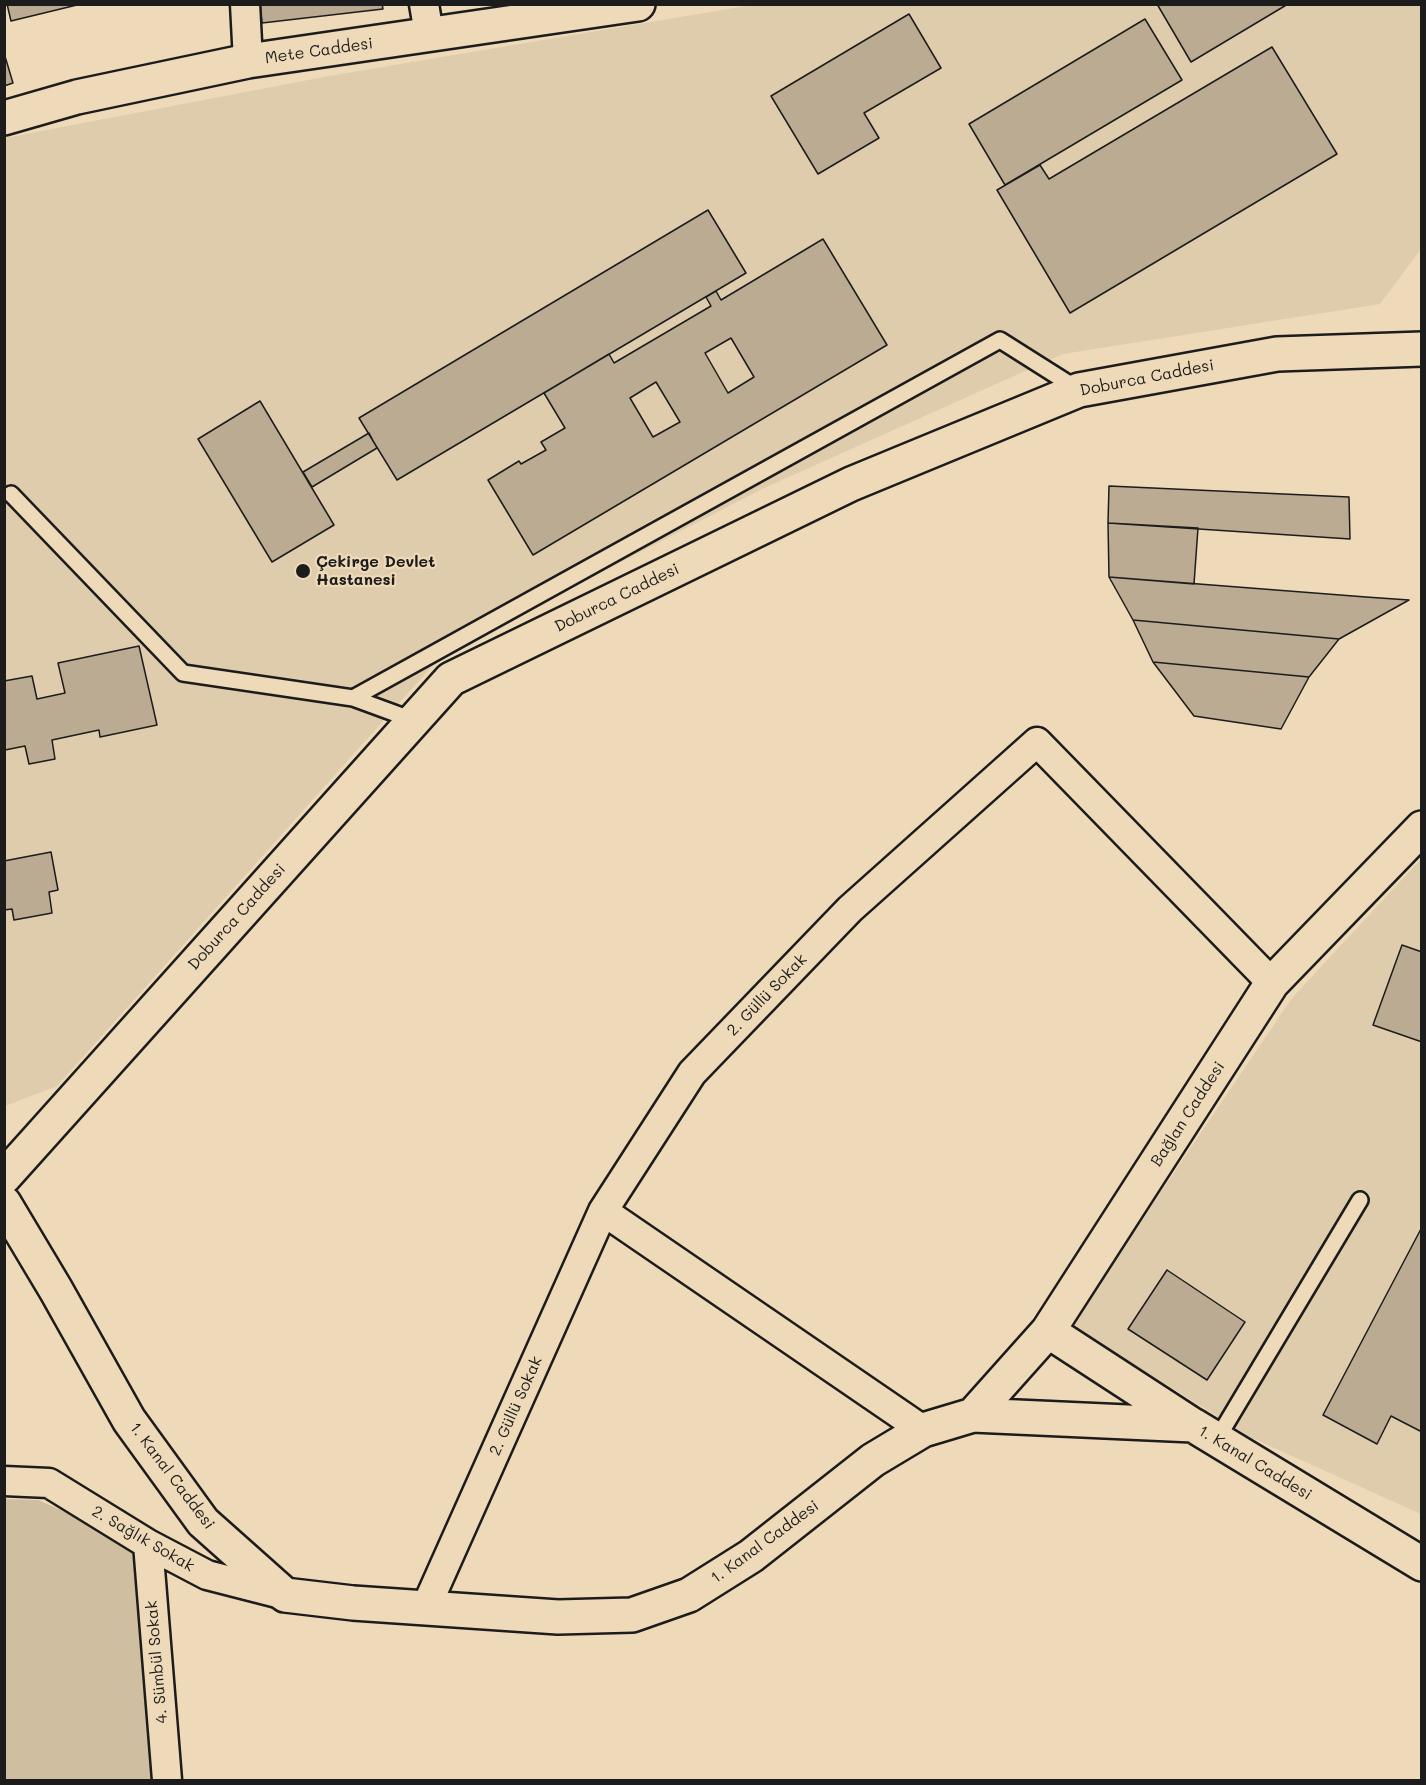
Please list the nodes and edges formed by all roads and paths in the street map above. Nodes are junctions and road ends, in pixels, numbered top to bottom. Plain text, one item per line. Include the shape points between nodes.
1 (245, 4) edge
2 (638, 4) edge
3 (427, 20) edge
4 (248, 61) junction
5 (4, 118) edge
6 (1422, 349) edge
7 (1079, 390) junction
8 (11, 494) dead end
9 (354, 698) junction
10 (413, 720) junction
11 (1418, 839) edge
12 (1272, 983) junction
13 (4, 1177) edge
14 (1360, 1200) dead end
15 (4, 1203) edge
16 (603, 1211) junction
17 (1048, 1331) junction
18 (973, 1414) junction
19 (923, 1430) junction
20 (1205, 1432) junction
21 (4, 1481) edge
22 (148, 1544) junction
23 (1422, 1564) edge
24 (285, 1595) junction
25 (426, 1607) junction
26 (167, 1780) edge

1 - 4 street
2 - 3 main road, Mete Caddesi
3 - 4 main road, Mete Caddesi
4 - 5 main road, Mete Caddesi via 77,97
6 - 7 main road, Doburca Caddesi via 1277,354
7 - 9 lane via 1000,340
7 - 10 main road, Doburca Caddesi via 851,484 451,679
8 - 9 lane via 183,673
9 - 10 lane
10 - 13 main road, Doburca Caddesi
11 - 12 main road, Bağlan Caddesi
12 - 16 street, 2. Güllü Sokak via 1038,742 850,909 692,1072
12 - 17 main road, Bağlan Caddesi
14 - 20 lane
15 - 24 main road, 1. Kanal Caddesi via 129,1420 203,1522
16 - 19 street
16 - 25 street, 2. Güllü Sokak
17 - 18 main road, Bağlan Caddesi
17 - 20 main road
18 - 19 main road, 1. Kanal Caddesi
18 - 20 main road, 1. Kanal Caddesi
19 - 25 main road, 1. Kanal Caddesi via 873,1461 751,1556 689,1595 632,1615 558,1617
20 - 23 main road, 1. Kanal Caddesi
21 - 22 street, 2. Sağlık Sokak via 49,1482
22 - 24 street, 2. Sağlık Sokak via 207,1575
22 - 26 street, 4. Sümbül Sokak
24 - 25 main road, 1. Kanal Caddesi

